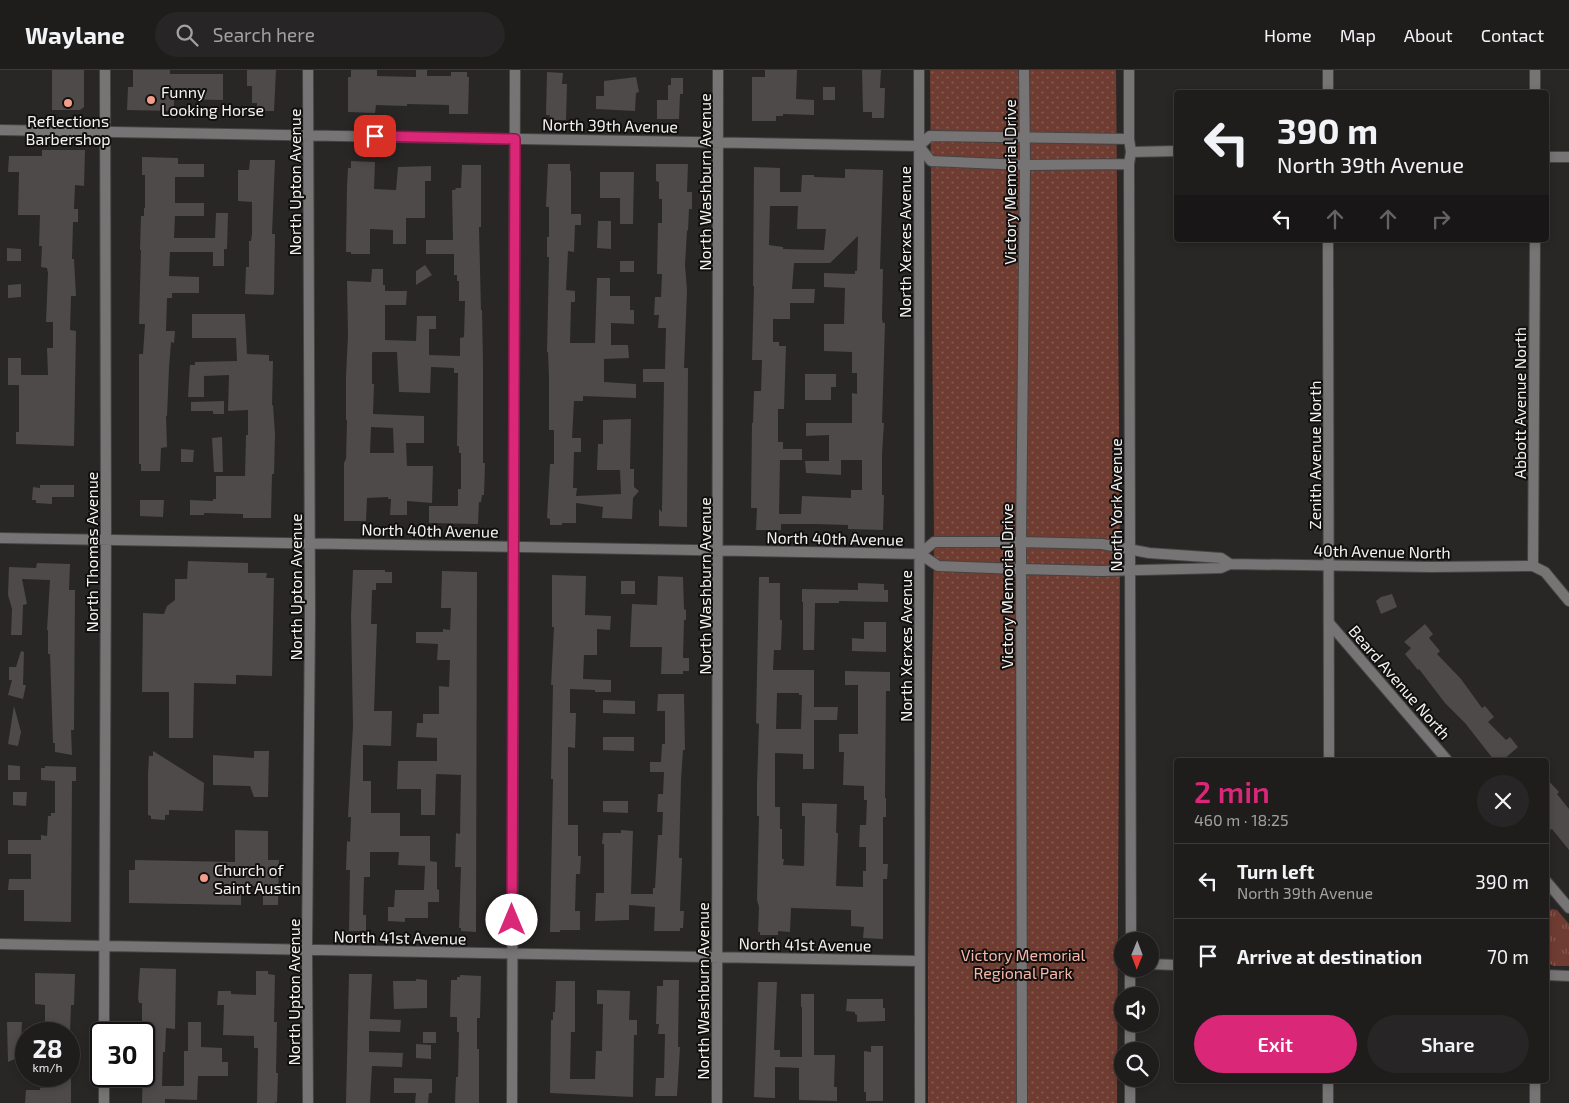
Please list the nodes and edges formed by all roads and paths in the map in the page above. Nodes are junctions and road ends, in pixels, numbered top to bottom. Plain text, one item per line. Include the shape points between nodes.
1 (105, 70) edge
2 (308, 70) edge
3 (515, 70) edge
4 (718, 70) edge
5 (919, 70) edge
6 (1024, 70) edge
7 (1128, 70) edge
8 (1328, 70) edge
9 (1535, 70) edge
10 (1328, 90) edge
11 (1535, 90) edge
12 (0, 130) edge
13 (105, 132) junction
14 (308, 135) junction
15 (1023, 136) junction
16 (515, 139) junction
17 (1129, 139) junction
18 (719, 142) junction
19 (919, 146) junction
20 (1174, 151) edge
21 (1131, 152) junction
22 (1549, 157) edge
23 (1569, 157) edge
24 (1129, 164) junction
25 (1025, 165) junction
26 (1328, 242) edge
27 (1535, 242) edge
28 (0, 538) edge
29 (106, 540) junction
30 (1021, 542) junction
31 (310, 543) junction
32 (514, 547) junction
33 (1130, 548) junction
34 (719, 550) junction
35 (920, 554) junction
36 (1230, 564) junction
37 (1329, 565) junction
38 (1533, 566) junction
39 (1021, 569) junction
40 (1130, 570) junction
41 (1569, 602) edge
42 (1330, 624) junction
43 (1329, 758) edge
44 (1445, 758) edge
45 (1549, 884) edge
46 (1569, 908) edge
47 (1131, 932) edge
48 (0, 944) edge
49 (104, 946) junction
50 (307, 950) junction
51 (512, 954) junction
52 (717, 958) junction
53 (920, 961) junction
54 (1159, 964) edge
55 (1174, 965) edge
56 (1549, 975) edge
57 (1569, 976) edge
58 (104, 1022) edge
59 (1328, 1083) edge
60 (1535, 1083) edge
61 (104, 1087) edge
62 (1130, 1087) edge
63 (104, 1103) edge
64 (308, 1103) edge
65 (512, 1103) edge
66 (717, 1103) edge
67 (920, 1103) edge
68 (1022, 1103) edge
69 (1130, 1103) edge
70 (1328, 1103) edge
71 (1535, 1103) edge

1 - 13 street, North Thomas Avenue
2 - 14 street, North Upton Avenue
3 - 16 street
4 - 18 street, North Washburn Avenue
5 - 19 street, North Xerxes Avenue
6 - 15 street, Victory Memorial Drive
7 - 17 street, North York Avenue
8 - 10 street
9 - 11 street
12 - 13 street, North 39th Avenue
13 - 14 street, North 39th Avenue
13 - 29 street, North Thomas Avenue
14 - 16 street, North 39th Avenue
14 - 31 street, North Upton Avenue
15 - 17 street, North 39th Avenue
15 - 19 street, North 39th Avenue via 930,136
15 - 25 street, Victory Memorial Drive
16 - 18 street, North 39th Avenue
16 - 32 street
17 - 21 street, North York Avenue
18 - 19 street, North 39th Avenue
18 - 34 street, North Washburn Avenue
19 - 25 street via 930,161
19 - 35 street, North Xerxes Avenue
20 - 21 street
21 - 24 street, North York Avenue
22 - 23 street
24 - 25 street
24 - 33 street, North York Avenue
25 - 30 street, Victory Memorial Drive
26 - 37 street, Zenith Avenue North
27 - 38 street, Abbott Avenue North
28 - 29 street, North 40th Avenue
29 - 31 street, North 40th Avenue
29 - 49 street, North Thomas Avenue
30 - 33 street, North 40th Avenue
30 - 35 street, North 40th Avenue via 934,542
30 - 39 street, Victory Memorial Drive
31 - 32 street, North 40th Avenue
31 - 50 street, North Upton Avenue
32 - 34 street, North 40th Avenue
32 - 51 street
33 - 36 street, North 40th Avenue via 1149,553 1220,558
33 - 40 street, North York Avenue
34 - 35 street, North 40th Avenue
34 - 52 street, North Washburn Avenue
35 - 39 street, North 40th Avenue via 938,566
35 - 53 street, North Xerxes Avenue
36 - 37 street, 40th Avenue North
36 - 40 street, North 40th Avenue via 1220,568
37 - 38 street, 40th Avenue North
37 - 42 street, Zenith Avenue North
38 - 41 street via 1545,572
39 - 40 street, North 40th Avenue
39 - 68 street, Victory Memorial Drive
40 - 47 street, North York Avenue
42 - 43 street, Zenith Avenue North
42 - 44 street, Beard Avenue North
45 - 46 street
48 - 49 street, North 41st Avenue
49 - 50 street, North 41st Avenue
49 - 58 street, North Thomas Avenue
50 - 51 street, North 41st Avenue
50 - 64 street, North Upton Avenue
51 - 52 street, North 41st Avenue
51 - 65 street
52 - 53 street, North 41st Avenue
52 - 66 street, North Washburn Avenue
53 - 67 street, North Xerxes Avenue
54 - 55 street
56 - 57 street
59 - 70 street
60 - 71 street
61 - 63 street
62 - 69 street

